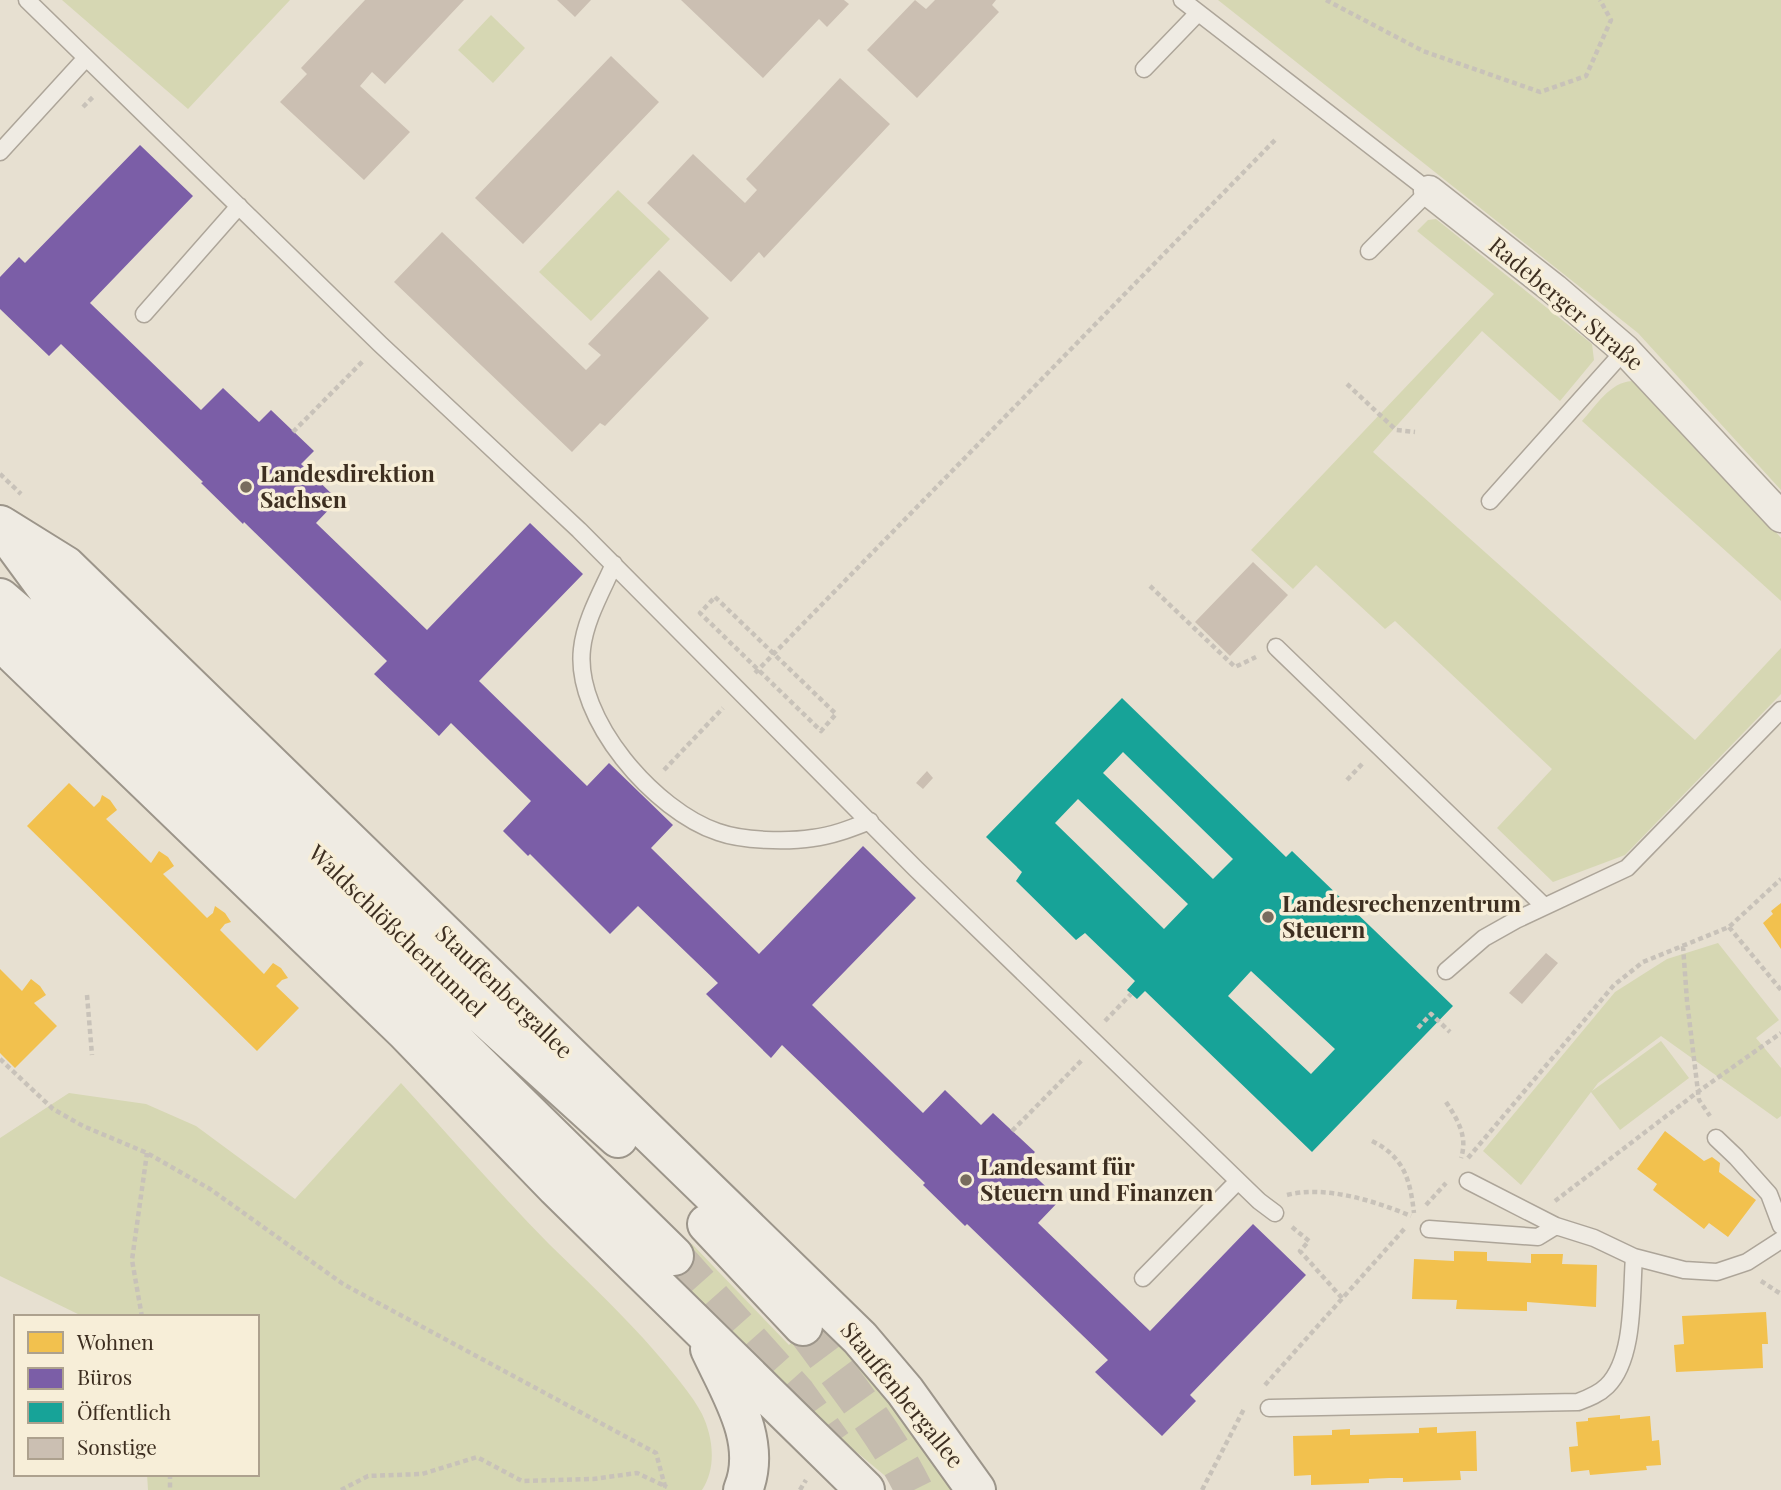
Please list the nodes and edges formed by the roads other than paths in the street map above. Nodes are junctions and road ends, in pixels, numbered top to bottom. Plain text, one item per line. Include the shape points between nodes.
1 (27, 0) edge
2 (1182, 0) edge
3 (1198, 13) junction
4 (86, 58) junction
5 (1144, 69) dead end
6 (0, 152) edge
7 (1429, 191) junction
8 (239, 206) junction
9 (1369, 251) dead end
10 (144, 314) dead end
11 (1625, 349) junction
12 (1490, 501) dead end
13 (1781, 517) edge
14 (1, 526) edge
15 (614, 564) junction
16 (0, 598) edge
17 (0, 633) edge
18 (1276, 648) road end
19 (1781, 710) edge
20 (870, 821) junction
21 (1544, 906) junction
22 (1446, 971) dead end
23 (1716, 1138) dead end
24 (1238, 1181) junction
25 (1468, 1181) dead end
26 (1275, 1213) dead end
27 (1549, 1222) junction
28 (1781, 1226) edge
29 (1429, 1229) dead end
30 (1781, 1240) edge
31 (674, 1256) tunnel mouth
32 (1634, 1257) junction
33 (1143, 1278) dead end
34 (803, 1326) tunnel mouth
35 (700, 1328) junction
36 (1269, 1408) dead end
37 (743, 1490) edge
38 (865, 1490) edge
39 (976, 1490) edge

1 - 4 lane
2 - 3 lane
3 - 5 lane
3 - 7 lane
4 - 6 lane
4 - 8 lane
7 - 9 lane
7 - 11 street, Radeberger Straße
8 - 10 lane
8 - 15 lane
11 - 12 lane
11 - 13 street, Radeberger Straße
14 - 34 main road, Waldschlößchentunnel via 47,589 477,1010 707,1224
14 - 39 main road, Stauffenbergallee via 66,566 860,1338 905,1391
15 - 20 lane
15 - 20 lane via 585,631 583,676 609,740 649,787 675,810 718,832 744,837 813,838
16 - 31 main road, Waldschlößchentunnel
17 - 35 main road via 15,655 405,1031
18 - 21 lane
19 - 21 lane via 1627,868
20 - 24 lane
21 - 22 lane via 1484,938
23 - 28 lane via 1769,1194
24 - 26 lane
24 - 33 lane
25 - 27 lane
27 - 29 lane via 1538,1237
27 - 32 lane
30 - 32 lane via 1747,1262 1717,1272 1684,1270
32 - 36 lane via 1628,1343 1609,1384 1587,1399
35 - 37 main road via 747,1432 749,1465
35 - 38 main road

